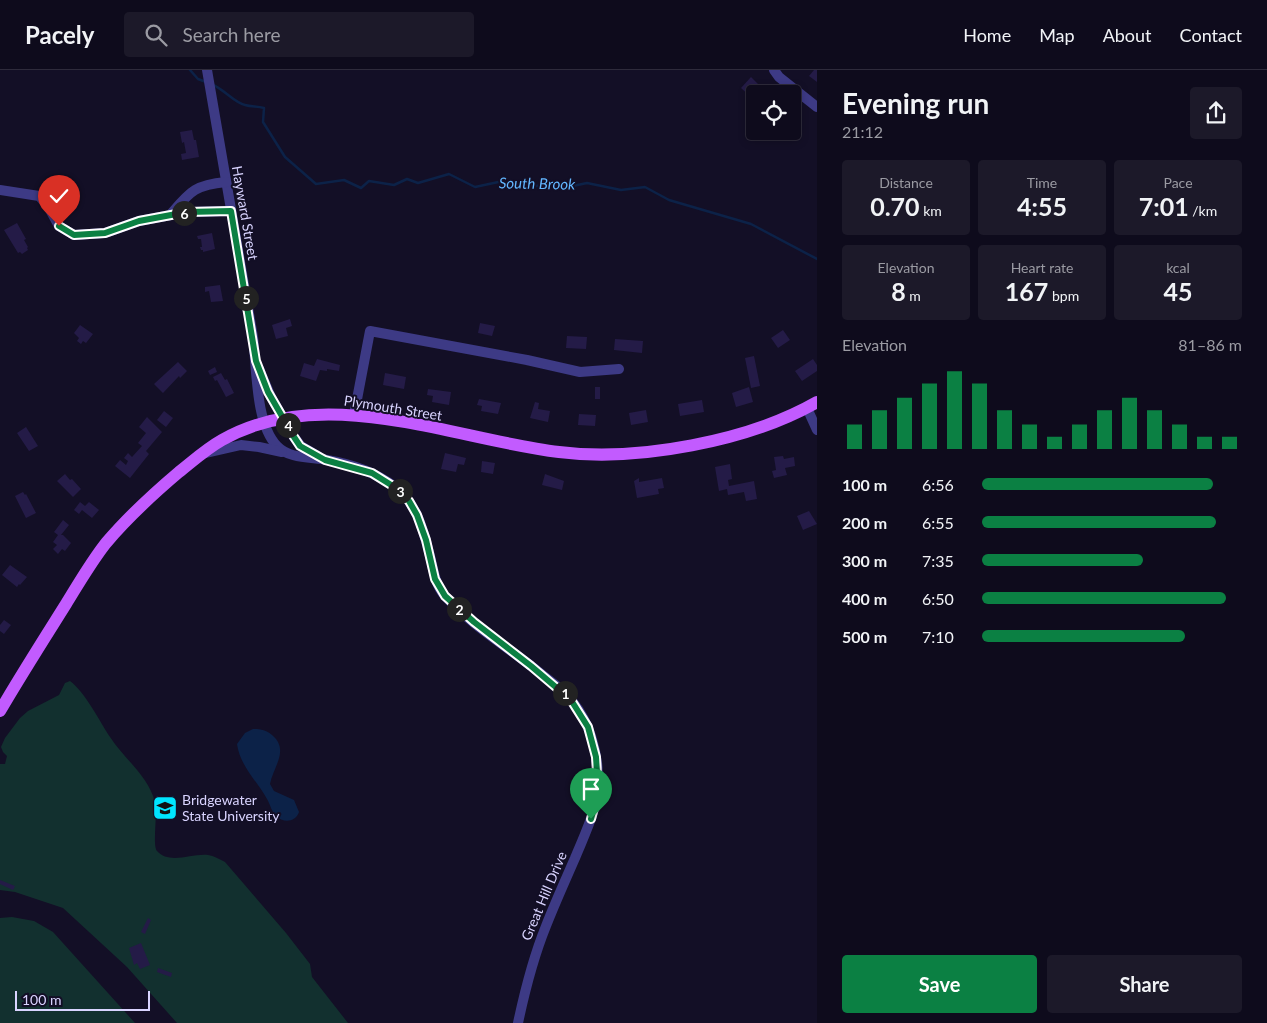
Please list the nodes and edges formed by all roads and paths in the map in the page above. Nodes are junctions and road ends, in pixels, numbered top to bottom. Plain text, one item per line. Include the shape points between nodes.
1 (774, 70) edge
2 (208, 78) edge
3 (817, 107) edge
4 (226, 182) junction
5 (0, 190) edge
6 (231, 211) junction
7 (170, 215) junction
8 (256, 361) junction
9 (619, 369) dead end
10 (812, 405) edge
11 (354, 415) junction
12 (284, 418) junction
13 (264, 423) junction
14 (817, 430) edge
15 (202, 453) junction
16 (299, 456) junction
17 (325, 460) junction
18 (0, 711) edge
19 (518, 1023) edge

1 - 3 street via 778,77
2 - 4 street, Hayward Street
4 - 6 street, Hayward Street
4 - 7 street via 209,183 189,192
5 - 7 street via 39,196 59,226 74,235 105,233
6 - 7 street
6 - 8 street, Hayward Street
8 - 12 street, Hayward Street via 268,392
8 - 13 street, Hayward Street via 257,393
9 - 11 street via 580,372 370,331
10 - 11 main road, Plymouth Street via 767,425 709,441 663,450 601,455 542,450
10 - 14 street
11 - 12 main road, Plymouth Street via 316,414
12 - 13 main road, Plymouth Street
12 - 17 street, Great Hill Drive via 300,446
13 - 15 main road, Plymouth Street via 225,438
13 - 16 street, Great Hill Drive via 277,447
15 - 16 street, Great Hill Drive via 250,445
15 - 18 main road, Plymouth Street via 139,507 105,545 78,583
16 - 17 street, Great Hill Drive
17 - 19 street, Great Hill Drive via 372,473 404,495 420,522 440,590 474,622 563,691 578,708 591,736 598,772 594,809 538,944

